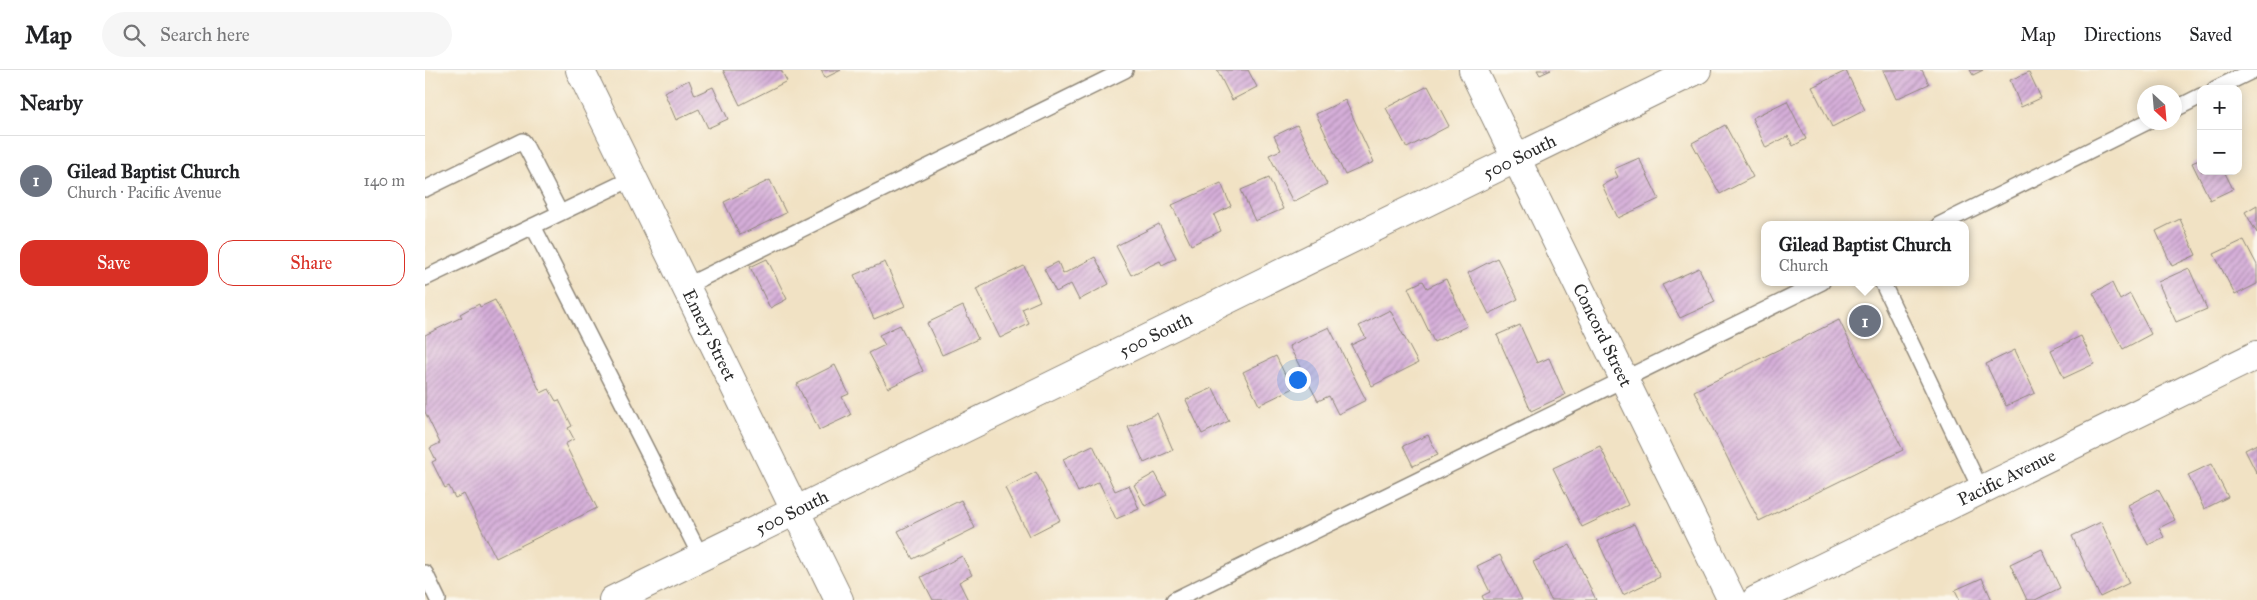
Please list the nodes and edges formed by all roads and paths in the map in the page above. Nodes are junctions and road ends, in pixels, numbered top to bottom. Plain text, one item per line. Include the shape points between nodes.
1 (580, 70) edge
2 (1125, 70) edge
3 (1473, 70) edge
4 (1697, 70) edge
5 (2253, 70) edge
6 (2223, 85) edge
7 (2197, 98) edge
8 (2182, 106) edge
9 (2137, 127) edge
10 (1516, 158) junction
11 (633, 178) junction
12 (425, 189) edge
13 (560, 213) junction
14 (1947, 221) edge
15 (533, 226) junction
16 (425, 278) edge
17 (686, 286) junction
18 (1814, 286) edge
19 (1884, 286) edge
20 (2257, 355) edge
21 (1624, 379) junction
22 (1981, 490) junction
23 (796, 511) junction
24 (701, 557) junction
25 (425, 573) edge
26 (439, 600) edge
27 (613, 600) edge
28 (839, 600) edge
29 (1173, 600) edge
30 (1732, 600) edge
31 (1756, 600) edge

1 - 11 street, Emery Street
2 - 17 lane
3 - 10 street, Concord Street
4 - 10 street, 500 South
5 - 6 lane
7 - 8 lane
9 - 14 lane
10 - 21 street, Concord Street
10 - 23 street, 500 South
11 - 13 lane
11 - 17 street, Emery Street
12 - 13 lane via 523,142
13 - 15 lane
15 - 16 lane
15 - 24 lane
17 - 23 street, Emery Street
18 - 21 lane
19 - 22 lane
20 - 22 street, Pacific Avenue
21 - 29 lane
21 - 30 street, Concord Street
22 - 31 street, Pacific Avenue
23 - 24 street, 500 South
23 - 28 street, Emery Street
24 - 27 street, 500 South
25 - 26 lane

